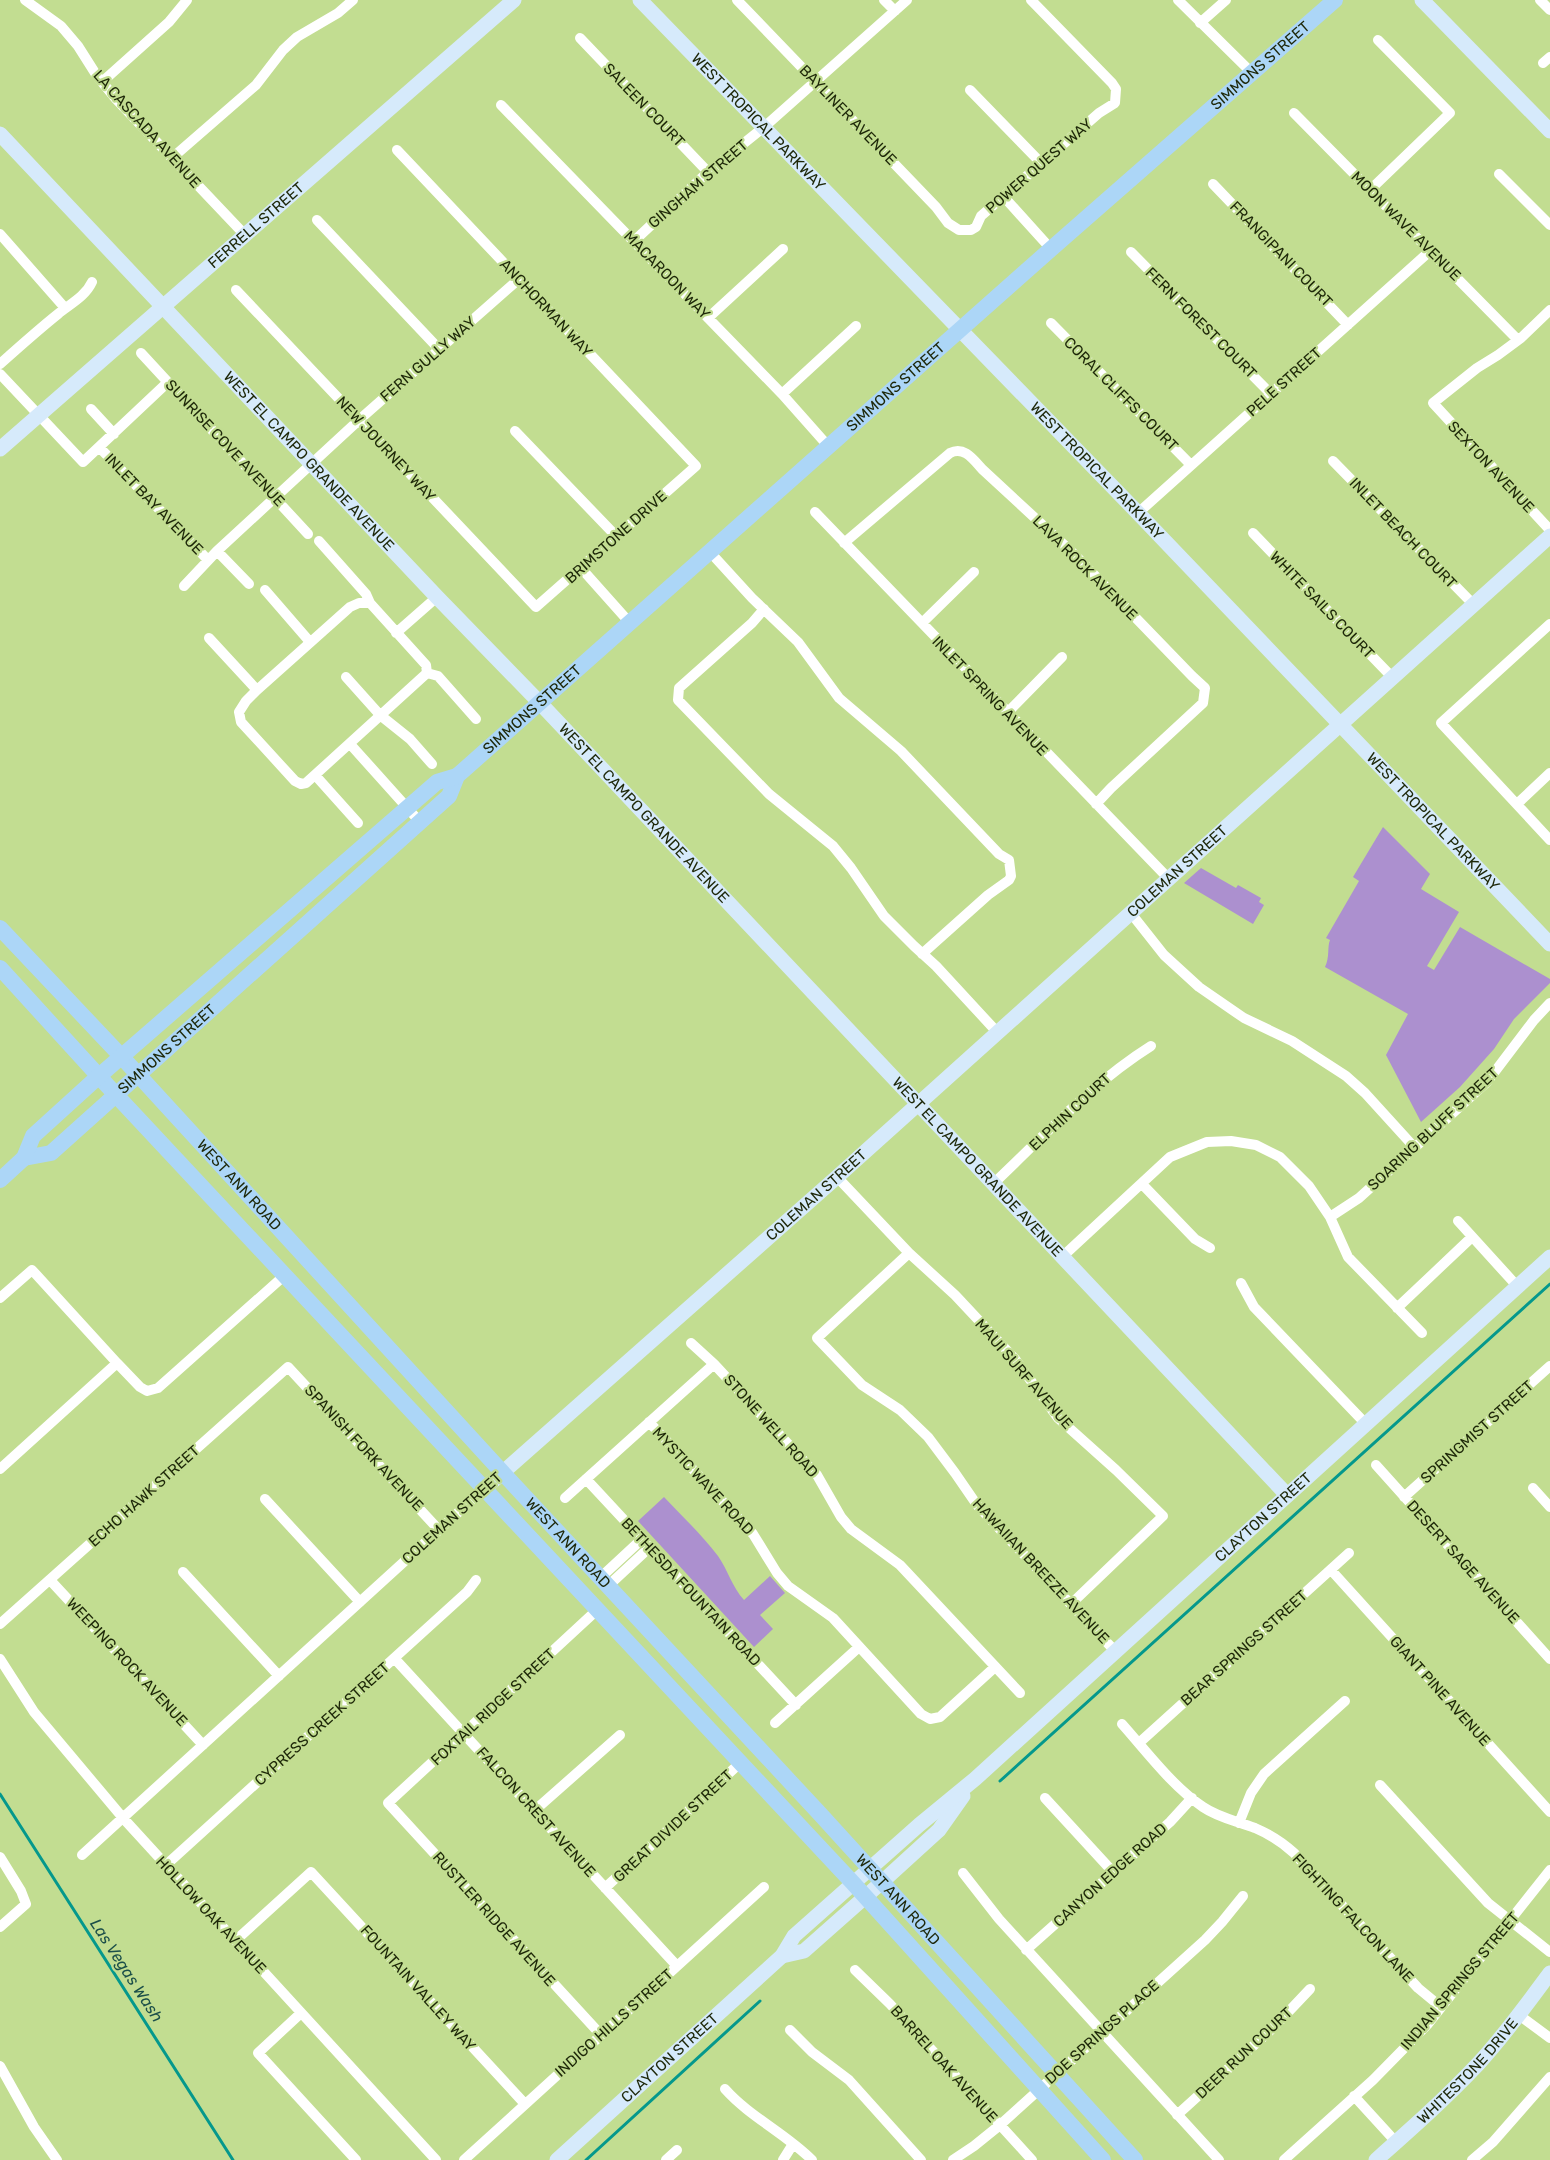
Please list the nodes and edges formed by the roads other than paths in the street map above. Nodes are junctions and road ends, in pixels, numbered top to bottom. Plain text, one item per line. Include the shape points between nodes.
1 (25, 0) edge
2 (187, 0) edge
3 (354, 0) edge
4 (514, 0) edge
5 (640, 0) edge
6 (737, 0) edge
7 (884, 0) edge
8 (907, 0) edge
9 (1031, 0) edge
10 (1178, 0) edge
11 (1226, 0) edge
12 (1335, 0) edge
13 (1422, 0) edge
14 (1540, 0) edge
15 (1550, 10) edge
16 (895, 11) junction
17 (1200, 24) junction
18 (580, 38) dead end
19 (1378, 40) dead end
20 (1252, 73) junction
21 (102, 82) junction
22 (816, 82) junction
23 (970, 90) dead end
24 (501, 105) dead end
25 (1294, 113) dead end
26 (763, 128) junction
27 (1550, 131) edge
28 (0, 134) edge
29 (397, 150) dead end
30 (172, 158) junction
31 (1042, 164) junction
32 (708, 172) junction
33 (1499, 174) dead end
34 (1213, 184) dead end
35 (1370, 190) junction
36 (1004, 196) junction
37 (317, 220) dead end
38 (1550, 225) edge
39 (959, 230) joint
40 (0, 234) edge
41 (245, 235) junction
42 (634, 241) junction
43 (783, 249) dead end
44 (1052, 249) junction
45 (1430, 251) junction
46 (1131, 252) dead end
47 (519, 279) junction
48 (92, 282) dead end
49 (236, 290) dead end
50 (65, 308) junction
51 (164, 308) junction
52 (1550, 310) edge
53 (708, 318) junction
54 (1051, 323) dead end
55 (1348, 325) junction
56 (856, 327) dead end
57 (960, 330) junction
58 (1518, 340) junction
59 (439, 349) junction
60 (141, 353) dead end
61 (0, 364) edge
62 (0, 374) edge
63 (168, 382) junction
64 (782, 394) junction
65 (1271, 394) junction
66 (91, 409) dead end
67 (38, 416) junction
68 (358, 420) junction
69 (515, 431) dead end
70 (114, 434) junction
71 (99, 447) junction
72 (829, 447) junction
73 (0, 449) edge
74 (1333, 461) dead end
75 (312, 464) junction
76 (1191, 465) junction
77 (696, 466) joint
78 (275, 498) junction
79 (814, 512) dead end
80 (1138, 513) junction
81 (1550, 530) edge
82 (1253, 533) dead end
83 (308, 534) dead end
84 (616, 536) junction
85 (1550, 536) edge
86 (319, 541) dead end
87 (844, 543) junction
88 (217, 551) junction
89 (710, 552) junction
90 (208, 560) junction
91 (581, 568) junction
92 (974, 572) dead end
93 (249, 585) dead end
94 (184, 586) dead end
95 (265, 590) dead end
96 (437, 597) junction
97 (370, 603) junction
98 (1473, 604) junction
99 (536, 608) joint
100 (764, 609) junction
101 (630, 623) junction
102 (922, 623) junction
103 (1550, 624) edge
104 (396, 633) junction
105 (209, 638) dead end
106 (310, 642) junction
107 (1062, 657) dead end
108 (427, 673) junction
109 (346, 677) dead end
110 (1392, 677) junction
111 (257, 690) junction
112 (540, 703) junction
113 (1007, 713) junction
114 (380, 715) junction
115 (476, 719) dead end
116 (1338, 724) junction
117 (350, 744) junction
118 (432, 764) dead end
119 (1550, 773) edge
120 (315, 775) junction
121 (458, 776) junction
122 (1096, 804) junction
123 (1517, 804) junction
124 (407, 808) junction
125 (420, 822) junction
126 (357, 823) dead end
127 (1550, 840) edge
128 (1168, 878) junction
129 (1130, 912) junction
130 (0, 927) edge
131 (1550, 944) edge
132 (922, 954) junction
133 (0, 968) edge
134 (1550, 1003) edge
135 (996, 1032) junction
136 (1151, 1046) dead end
137 (121, 1056) junction
138 (138, 1075) junction
139 (99, 1076) junction
140 (116, 1095) junction
141 (917, 1104) junction
142 (1415, 1148) junction
143 (24, 1158) junction
144 (837, 1177) junction
145 (0, 1180) edge
146 (993, 1184) junction
147 (1142, 1184) junction
148 (1330, 1217) junction
149 (1458, 1221) dead end
150 (1472, 1236) junction
151 (1210, 1248) dead end
152 (909, 1253) junction
153 (303, 1257) junction
154 (1062, 1257) junction
155 (1550, 1257) edge
156 (285, 1275) junction
157 (1241, 1283) dead end
158 (1517, 1287) junction
159 (0, 1298) edge
160 (1397, 1308) junction
161 (1422, 1333) dead end
162 (692, 1343) dead end
163 (117, 1363) junction
164 (714, 1364) junction
165 (1550, 1366) edge
166 (288, 1367) joint
167 (649, 1422) junction
168 (1365, 1424) junction
169 (1376, 1465) dead end
170 (0, 1470) edge
171 (502, 1472) junction
172 (586, 1479) junction
173 (485, 1488) junction
174 (1533, 1488) dead end
175 (1287, 1495) junction
176 (1404, 1497) junction
177 (565, 1498) dead end
178 (265, 1499) dead end
179 (1550, 1506) edge
180 (439, 1530) junction
181 (533, 1540) junction
182 (646, 1543) junction
183 (1349, 1553) dead end
184 (1331, 1570) junction
185 (183, 1572) dead end
186 (50, 1580) junction
187 (476, 1580) dead end
188 (604, 1582) junction
189 (360, 1602) junction
190 (1071, 1604) junction
191 (597, 1610) junction
192 (0, 1624) edge
193 (859, 1647) junction
194 (1115, 1651) junction
195 (0, 1659) edge
196 (395, 1659) junction
197 (1550, 1659) edge
198 (995, 1667) junction
199 (279, 1676) junction
200 (693, 1678) junction
201 (1020, 1693) dead end
202 (1345, 1701) dead end
203 (796, 1705) junction
204 (775, 1723) dead end
205 (1122, 1724) dead end
206 (464, 1734) junction
207 (620, 1735) dead end
208 (1139, 1743) junction
209 (203, 1745) junction
210 (740, 1763) junction
211 (975, 1779) junction
212 (1380, 1785) dead end
213 (1045, 1798) dead end
214 (1192, 1798) junction
215 (388, 1803) joint
216 (534, 1811) junction
217 (1550, 1812) edge
218 (821, 1815) junction
219 (123, 1818) junction
220 (927, 1818) junction
221 (1239, 1823) junction
222 (939, 1830) junction
223 (82, 1856) dead end
224 (0, 1857) edge
225 (166, 1865) junction
226 (870, 1869) junction
227 (1550, 1870) edge
228 (1113, 1872) junction
229 (963, 1873) dead end
230 (882, 1882) junction
231 (853, 1883) junction
232 (764, 1887) dead end
233 (605, 1888) junction
234 (864, 1896) junction
235 (1243, 1896) dead end
236 (1510, 1921) junction
237 (0, 1928) edge
238 (235, 1941) junction
239 (1026, 1950) junction
240 (1550, 1952) edge
241 (783, 1956) junction
242 (677, 1966) junction
243 (855, 1970) dead end
244 (1550, 1973) edge
245 (1310, 1989) dead end
246 (1442, 2007) junction
247 (301, 2013) junction
248 (1519, 2015) junction
249 (790, 2030) dead end
250 (1102, 2033) junction
251 (601, 2035) junction
252 (1550, 2038) edge
253 (1, 2069) edge
254 (1057, 2073) junction
255 (1550, 2078) edge
256 (725, 2089) dead end
257 (1038, 2089) junction
258 (1354, 2096) junction
259 (525, 2104) junction
260 (1177, 2115) junction
261 (1000, 2125) junction
262 (1396, 2142) junction
263 (793, 2144) junction
264 (677, 2150) dead end
265 (56, 2159) edge
266 (356, 2160) edge
267 (436, 2160) edge
268 (464, 2160) edge
269 (557, 2160) edge
270 (666, 2160) edge
271 (783, 2160) edge
272 (812, 2160) edge
273 (921, 2160) edge
274 (953, 2160) edge
275 (1032, 2160) edge
276 (1103, 2160) edge
277 (1135, 2160) edge
278 (1219, 2160) edge
279 (1284, 2160) edge
280 (1376, 2160) edge
281 (1473, 2160) edge

1 - 21 street, LA CASCADA AVENUE via 61,26
2 - 21 street via 169,22
3 - 30 street via 297,37 256,85
4 - 41 street, FERRELL STREET
5 - 26 street, WEST TROPICAL PARKWAY
6 - 22 street, BAYLINER AVENUE
7 - 16 street
8 - 16 street, GINGHAM STREET
9 - 31 street, POWER QUEST WAY via 1112,82 1117,95 1115,103
10 - 17 street
11 - 17 street
12 - 20 main road, SIMMONS STREET
13 - 27 street
14 - 15 street
16 - 22 street, GINGHAM STREET
17 - 20 street
18 - 32 street, SALEEN COURT
19 - 35 street via 1450,113
20 - 44 main road, SIMMONS STREET
21 - 30 street, LA CASCADA AVENUE
22 - 26 street, GINGHAM STREET
22 - 39 street, BAYLINER AVENUE via 948,223
23 - 31 street
24 - 42 street, MACAROON WAY
25 - 35 street, MOON WAVE AVENUE
26 - 32 street, GINGHAM STREET
26 - 57 street, WEST TROPICAL PARKWAY
28 - 51 street, WEST EL CAMPO GRANDE AVENUE
29 - 47 street, ANCHORMAN WAY
30 - 41 street, LA CASCADA AVENUE
31 - 36 street, POWER QUEST WAY
32 - 42 street, GINGHAM STREET
33 - 38 street
34 - 55 street, FRANGIPANI COURT
35 - 45 street, MOON WAVE AVENUE
36 - 39 street, POWER QUEST WAY via 981,216 976,227
36 - 44 street
37 - 59 street
40 - 50 street
41 - 51 street, FERRELL STREET
42 - 53 street, MACAROON WAY
43 - 53 street
44 - 57 main road, SIMMONS STREET
45 - 55 street, PELE STREET
45 - 58 street, MOON WAVE AVENUE
46 - 65 street, FERN FOREST COURT
47 - 59 street, FERN GULLY WAY
47 - 77 street, ANCHORMAN WAY
48 - 50 street
49 - 68 street, NEW JOURNEY WAY
50 - 61 street
51 - 67 street, FERRELL STREET
51 - 75 street, WEST EL CAMPO GRANDE AVENUE
52 - 58 street
53 - 64 street, MACAROON WAY
54 - 76 street, CORAL CLIFFS COURT
55 - 65 street, PELE STREET
56 - 64 street
57 - 72 main road, SIMMONS STREET
57 - 80 street, WEST TROPICAL PARKWAY
58 - 81 street, SEXTON AVENUE via 1433,403
59 - 68 street, FERN GULLY WAY
60 - 63 street, SUNRISE COVE AVENUE
62 - 67 street, INLET BAY AVENUE
63 - 70 street
63 - 78 street, SUNRISE COVE AVENUE
64 - 72 street, MACAROON WAY
65 - 76 street, PELE STREET
66 - 70 street
67 - 71 street, INLET BAY AVENUE via 83,462
67 - 73 street, FERRELL STREET
68 - 75 street, FERN GULLY WAY
68 - 99 street, NEW JOURNEY WAY
69 - 84 street
70 - 71 street
71 - 90 street, INLET BAY AVENUE
72 - 89 main road, SIMMONS STREET
74 - 98 street, INLET BEACH COURT
75 - 78 street, FERN GULLY WAY
75 - 96 street, WEST EL CAMPO GRANDE AVENUE
76 - 80 street, PELE STREET
77 - 84 street, BRIMSTONE DRIVE
78 - 83 street, SUNRISE COVE AVENUE
78 - 88 street, FERN GULLY WAY
79 - 87 street, INLET SPRING AVENUE
80 - 116 street, WEST TROPICAL PARKWAY
82 - 110 street, WHITE SAILS COURT
84 - 91 street, BRIMSTONE DRIVE
85 - 98 street, COLEMAN STREET
86 - 97 street
87 - 102 street, INLET SPRING AVENUE
87 - 122 street, LAVA ROCK AVENUE via 950,453 956,450 968,454 1200,682 1204,696 1199,707
88 - 90 street, FERN GULLY WAY
88 - 93 street, INLET BAY AVENUE
89 - 100 street
89 - 101 main road, SIMMONS STREET
90 - 94 street, FERN GULLY WAY
91 - 99 street, BRIMSTONE DRIVE
91 - 101 street
92 - 102 street
95 - 106 street
96 - 104 street
96 - 112 street, WEST EL CAMPO GRANDE AVENUE
97 - 104 street
97 - 106 street via 350,607
98 - 110 street, COLEMAN STREET
100 - 132 street via 679,688 678,700 769,794 833,846 884,916
100 - 132 street via 798,642 838,698 901,751 1009,860 1009,880
101 - 112 main road, SIMMONS STREET
102 - 113 street, INLET SPRING AVENUE
103 - 123 street via 1441,723
104 - 108 street via 426,665
105 - 111 street
106 - 111 street
107 - 113 street
108 - 114 street
108 - 115 street via 438,676
109 - 114 street
110 - 116 street, COLEMAN STREET
111 - 120 street via 239,712 241,722 295,781 306,783
112 - 121 main road, SIMMONS STREET
112 - 141 street, WEST EL CAMPO GRANDE AVENUE
113 - 122 street, INLET SPRING AVENUE
114 - 117 street
114 - 118 street via 410,739
116 - 128 street, COLEMAN STREET
116 - 131 street, WEST TROPICAL PARKWAY
117 - 120 street
117 - 124 street
119 - 123 street
120 - 126 street
121 - 124 main road, SIMMONS STREET via 436,782
121 - 125 main road, SIMMONS STREET via 449,796
122 - 128 street, INLET SPRING AVENUE
123 - 127 street
124 - 125 street
124 - 137 main road, SIMMONS STREET
125 - 138 main road, SIMMONS STREET
128 - 129 street, COLEMAN STREET
129 - 135 street, COLEMAN STREET
129 - 142 street via 1164,955 1199,987 1244,1018 1292,1041 1346,1076
130 - 137 main road, WEST ANN ROAD
132 - 135 street
133 - 139 main road, WEST ANN ROAD
134 - 142 street, SOARING BLUFF STREET via 1487,1082
135 - 141 street, COLEMAN STREET
136 - 146 street, ELPHIN COURT via 1103,1080
137 - 138 main road, WEST ANN ROAD
137 - 139 main road, SIMMONS STREET
138 - 140 main road, SIMMONS STREET
138 - 153 main road, WEST ANN ROAD
139 - 140 main road, WEST ANN ROAD
139 - 143 main road, SIMMONS STREET via 33,1136
140 - 143 main road, SIMMONS STREET via 51,1153
140 - 156 main road, WEST ANN ROAD
141 - 144 street, COLEMAN STREET
141 - 146 street, WEST EL CAMPO GRANDE AVENUE
142 - 148 street, SOARING BLUFF STREET via 1359,1198
143 - 145 main road, SIMMONS STREET
144 - 152 street, MAUI SURF AVENUE
144 - 171 street, COLEMAN STREET
146 - 154 street, WEST EL CAMPO GRANDE AVENUE
147 - 148 street via 1170,1157 1207,1142 1256,1145 1280,1157 1309,1186
147 - 151 street via 1195,1239
147 - 154 street
148 - 160 street via 1348,1257
149 - 150 street
150 - 158 street
150 - 160 street
152 - 190 street, MAUI SURF AVENUE via 1015,1359 1058,1418 1163,1516
152 - 190 street, HAWAIIAN BREEZE AVENUE via 816,1338 862,1385 900,1410 928,1437 977,1505
153 - 156 main road
153 - 171 main road, WEST ANN ROAD
154 - 175 street, WEST EL CAMPO GRANDE AVENUE
155 - 158 street, CLAYTON STREET
156 - 163 street via 158,1388 147,1391 140,1387
156 - 173 main road, WEST ANN ROAD
157 - 168 street via 1254,1307
158 - 168 street, CLAYTON STREET
159 - 163 street via 32,1270
160 - 161 street
162 - 164 street, STONE WELL ROAD
163 - 170 street
164 - 167 street
164 - 198 street, STONE WELL ROAD via 817,1475 851,1529 900,1565
165 - 176 street, SPRINGMIST STREET
166 - 180 street, SPANISH FORK AVENUE
166 - 186 street, ECHO HAWK STREET
167 - 172 street
167 - 193 street, MYSTIC WAVE ROAD via 753,1534 788,1586 833,1618
168 - 175 street, CLAYTON STREET
169 - 176 street, DESERT SAGE AVENUE
171 - 173 street, COLEMAN STREET
171 - 188 main road, WEST ANN ROAD
172 - 177 street
172 - 182 street, BETHESDA FOUNTAIN ROAD
173 - 180 street, COLEMAN STREET
173 - 181 main road, WEST ANN ROAD
174 - 179 street
175 - 194 street, CLAYTON STREET
176 - 197 street, DESERT SAGE AVENUE
178 - 189 street
180 - 189 street, COLEMAN STREET
181 - 188 main road via 564,1559 601,1593
181 - 191 main road, WEST ANN ROAD
182 - 188 street
182 - 203 street, BETHESDA FOUNTAIN ROAD
183 - 184 street, BEAR SPRINGS STREET
184 - 208 street, BEAR SPRINGS STREET
184 - 217 street, GIANT PINE AVENUE
185 - 199 street
186 - 192 street, ECHO HAWK STREET
186 - 209 street, WEEPING ROCK AVENUE
187 - 196 street, CYPRESS CREEK STREET
188 - 200 main road, WEST ANN ROAD
189 - 199 street, COLEMAN STREET
190 - 194 street, HAWAIIAN BREEZE AVENUE
191 - 200 main road via 612,1610 668,1667
191 - 206 street, FOXTAIL RIDGE STREET
191 - 210 main road, WEST ANN ROAD
193 - 198 street, MYSTIC WAVE ROAD via 930,1719 940,1717
193 - 203 street
194 - 211 street, CLAYTON STREET
195 - 219 street, HOLLOW OAK AVENUE via 34,1712
196 - 206 street, FALCON CREST AVENUE
196 - 225 street, CYPRESS CREEK STREET
198 - 201 street, STONE WELL ROAD
199 - 209 street, COLEMAN STREET
200 - 218 main road, WEST ANN ROAD
202 - 221 street via 1264,1774
203 - 204 street
205 - 208 street, FIGHTING FALCON LANE
206 - 215 street, FOXTAIL RIDGE STREET
206 - 216 street, FALCON CREST AVENUE
207 - 216 street
208 - 214 street, FIGHTING FALCON LANE
209 - 219 street, COLEMAN STREET
210 - 218 main road via 752,1763 796,1806
210 - 231 main road, WEST ANN ROAD
210 - 233 street, GREAT DIVIDE STREET
211 - 220 street, CLAYTON STREET
211 - 222 street, CLAYTON STREET
212 - 236 street via 1488,1903
213 - 228 street
214 - 221 street, FIGHTING FALCON LANE via 1215,1815
214 - 228 street, CANYON EDGE ROAD
215 - 251 street, RUSTLER RIDGE AVENUE
216 - 233 street, FALCON CREST AVENUE
218 - 226 main road, WEST ANN ROAD
219 - 223 street, COLEMAN STREET
219 - 225 street, HOLLOW OAK AVENUE
220 - 222 street
220 - 226 street, CLAYTON STREET
221 - 246 street, FIGHTING FALCON LANE via 1264,1832 1294,1852 1418,1988
222 - 230 street, CLAYTON STREET
224 - 237 street via 26,1904
225 - 238 street, HOLLOW OAK AVENUE
226 - 230 main road, WEST ANN ROAD
226 - 231 street, CLAYTON STREET
227 - 236 street, INDIAN SPRINGS STREET
228 - 239 street, CANYON EDGE ROAD
229 - 239 street
230 - 234 street, CLAYTON STREET
230 - 254 main road, WEST ANN ROAD
231 - 234 main road, WEST ANN ROAD
231 - 241 street, CLAYTON STREET via 794,1936
232 - 242 street, INDIGO HILLS STREET
233 - 242 street, FALCON CREST AVENUE
234 - 241 street, CLAYTON STREET via 804,1951
234 - 257 main road, WEST ANN ROAD
235 - 250 street, DOE SPRINGS PLACE via 1205,1940
236 - 240 street
236 - 246 street, INDIAN SPRINGS STREET
238 - 247 street, HOLLOW OAK AVENUE
238 - 259 street, FOUNTAIN VALLEY WAY via 312,1872
239 - 250 street
241 - 269 street, CLAYTON STREET
242 - 251 street, INDIGO HILLS STREET
243 - 261 street, BARREL OAK AVENUE
244 - 248 street, WHITESTONE DRIVE
245 - 260 street, DEER RUN COURT
246 - 258 street, INDIAN SPRINGS STREET via 1401,2053
247 - 266 street via 258,2053
247 - 267 street, HOLLOW OAK AVENUE
248 - 252 street
248 - 262 street, WHITESTONE DRIVE via 1478,2063
249 - 273 street via 849,2080
250 - 254 street, DOE SPRINGS PLACE
250 - 260 street
251 - 259 street, INDIGO HILLS STREET
253 - 265 street
254 - 257 street, DOE SPRINGS PLACE
254 - 277 main road, WEST ANN ROAD
255 - 281 street
256 - 263 street via 749,2113
257 - 261 street, DOE SPRINGS PLACE
257 - 276 main road, WEST ANN ROAD
258 - 262 street
258 - 279 street, INDIAN SPRINGS STREET
259 - 268 street, INDIGO HILLS STREET
260 - 278 street
261 - 274 street, DOE SPRINGS PLACE
261 - 275 street, BARREL OAK AVENUE
262 - 280 street, WHITESTONE DRIVE
263 - 271 street
263 - 272 street
264 - 270 street

